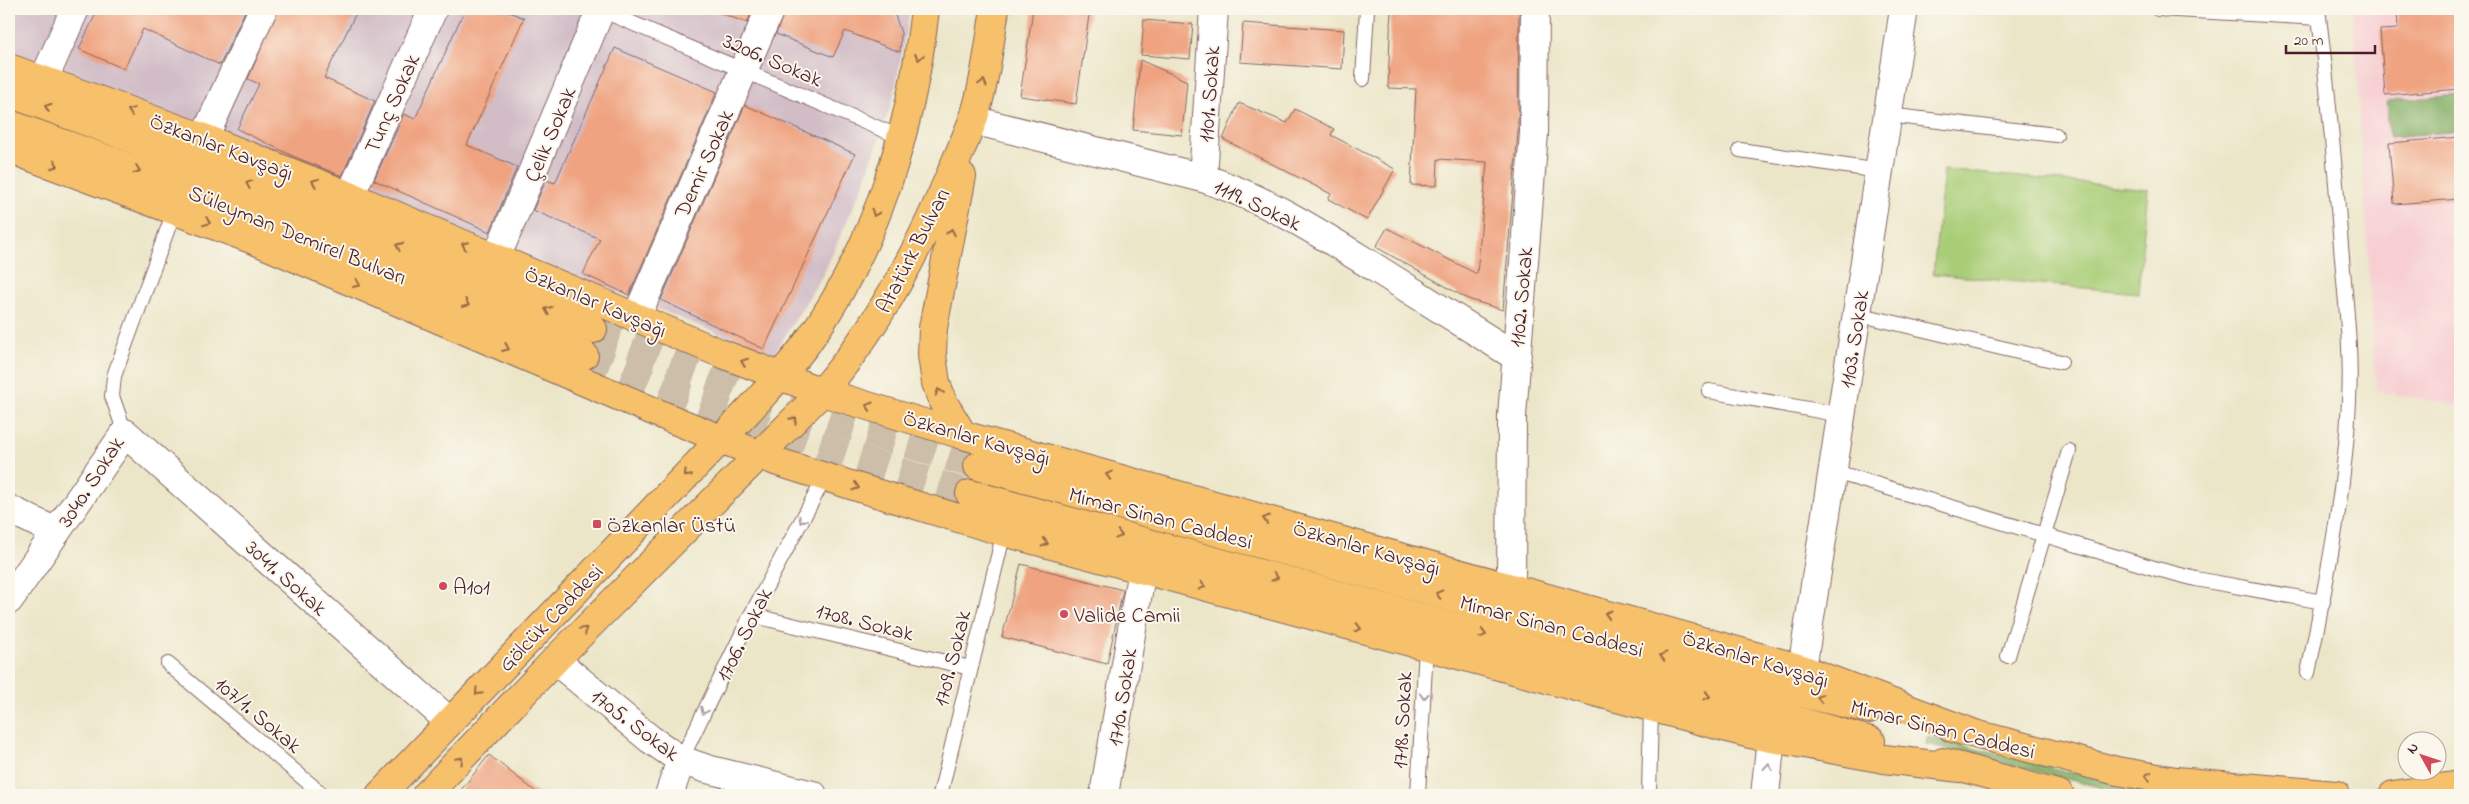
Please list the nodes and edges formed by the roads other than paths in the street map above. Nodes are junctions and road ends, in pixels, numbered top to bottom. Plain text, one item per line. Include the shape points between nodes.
1 (74, 9) edge
2 (263, 9) edge
3 (433, 9) edge
4 (601, 9) edge
5 (770, 9) edge
6 (925, 9) edge
7 (995, 9) edge
8 (1214, 9) edge
9 (1367, 9) edge
10 (1535, 9) edge
11 (1904, 9) edge
12 (2158, 9) edge
13 (2319, 13) edge
14 (9, 68) edge
15 (744, 70) junction
16 (1363, 79) dead end
17 (44, 80) junction
18 (9, 93) edge
19 (1888, 115) junction
20 (972, 120) junction
21 (9, 124) edge
22 (2056, 135) dead end
23 (204, 138) junction
24 (902, 138) junction
25 (9, 149) edge
26 (1740, 150) dead end
27 (1879, 171) junction
28 (1203, 178) junction
29 (350, 196) junction
30 (175, 209) junction
31 (496, 258) junction
32 (1857, 314) junction
33 (636, 318) junction
34 (593, 329) tunnel mouth
35 (584, 355) tunnel mouth
36 (1515, 356) junction
37 (2061, 362) dead end
38 (780, 376) junction
39 (1709, 391) dead end
40 (822, 392) junction
41 (1842, 415) junction
42 (125, 433) junction
43 (963, 434) junction
44 (721, 439) junction
45 (2069, 451) dead end
46 (760, 454) junction
47 (978, 466) tunnel mouth
48 (1832, 471) junction
49 (825, 477) junction
50 (970, 494) tunnel mouth
51 (9, 509) edge
52 (56, 532) junction
53 (1004, 532) junction
54 (2044, 535) junction
55 (1142, 569) junction
56 (1511, 587) junction
57 (9, 600) edge
58 (2322, 602) junction
59 (751, 615) junction
60 (1426, 647) junction
61 (2008, 656) dead end
62 (555, 660) junction
63 (168, 664) dead end
64 (970, 668) junction
65 (1802, 669) junction
66 (2308, 673) dead end
67 (1651, 708) junction
68 (450, 722) junction
69 (1970, 732) junction
70 (1771, 738) junction
71 (681, 760) junction
72 (1960, 768) junction
73 (2460, 787) edge
74 (322, 795) edge
75 (380, 795) edge
76 (426, 795) edge
77 (669, 795) edge
78 (813, 795) edge
79 (940, 795) edge
80 (1104, 795) edge
81 (1418, 795) edge
82 (1648, 795) edge
83 (1765, 795) edge
84 (2060, 795) edge
85 (2324, 795) edge
86 (2394, 795) edge
87 (2449, 795) edge

1 - 17 street
2 - 23 street
3 - 29 street, Tunç Sokak
4 - 15 lane, 3206. Sokak
4 - 31 street, Çelik Sokak
5 - 15 street, Demir Sokak
6 -> 24 main road, Atatürk Bulvarı via 913,92
20 -> 7 main road, Atatürk Bulvarı via 985,73
8 - 28 street, 1101. Sokak
9 - 16 lane
10 - 36 street, 1102. Sokak via 1534,133
11 - 19 street, 1103. Sokak
12 - 13 lane
13 - 58 lane via 2330,103 2349,338 2349,400 2342,484
14 - 17 main road, Özkanlar Kavşağı
15 - 24 lane, 3206. Sokak
15 - 33 street, Demir Sokak
23 -> 17 main road, Özkanlar Kavşağı
34 -> 18 main road, Süleyman Demirel Bulvarı via 330,216
19 - 22 lane
19 - 27 street, 1103. Sokak
20 - 28 street, 1119. Sokak
20 - 40 main road, Atatürk Bulvarı via 937,206 906,270 847,363
43 -> 20 main road via 943,402 932,355 933,328
21 -> 35 main road, Süleyman Demirel Bulvarı via 323,242
29 -> 23 main road, Özkanlar Kavşağı
24 -> 38 main road, Atatürk Bulvarı via 882,196 842,286 811,337
25 -> 30 main road
26 - 27 lane
27 - 32 street, 1103. Sokak
28 - 36 street, 1119. Sokak via 1276,207
31 -> 29 main road, Özkanlar Kavşağı
30 - 42 lane, 3040. Sokak via 114,376 112,396
30 -> 44 main road
31 - 33 main road, Özkanlar Kavşağı
32 - 37 lane
32 - 41 street, 1103. Sokak
38 -> 33 main road, Özkanlar Kavşağı
36 - 56 street, 1102. Sokak
38 - 40 main road, Özkanlar Kavşağı
38 - 44 main road, Atatürk Bulvarı
39 - 41 lane
43 -> 40 main road, Özkanlar Kavşağı
46 -> 40 main road, Atatürk Bulvarı
41 - 48 street, 1103. Sokak
42 - 52 street, 3040. Sokak
42 - 68 street, 3041. Sokak
56 -> 43 main road, Özkanlar Kavşağı
44 - 46 main road
44 -> 68 main road, Gölcük Caddesi
45 - 54 lane
46 - 49 main road
62 -> 46 main road, Gölcük Caddesi
69 -> 47 main road, Mimar Sinan Caddesi via 1780,688
48 - 54 lane
48 - 65 street, 1103. Sokak
49 -> 53 main road
49 -> 59 lane, 1706. Sokak
50 -> 72 main road, Mimar Sinan Caddesi
51 - 52 street
52 - 57 street, 3040. Sokak
53 -> 55 main road
53 - 64 lane, 1709. Sokak
54 - 58 lane via 2196,579
54 - 61 lane
55 -> 60 main road
55 - 80 street, 1710. Sokak
65 -> 56 main road, Özkanlar Kavşağı
58 - 66 lane
59 - 64 lane, 1708. Sokak
59 -> 71 lane, 1706. Sokak
60 - 67 main road
60 -> 81 lane, 1718. Sokak
62 - 71 street, 1705. Sokak via 650,739
76 -> 62 main road, Gölcük Caddesi
63 - 74 lane, 107/1. Sokak
64 - 79 lane, 1709. Sokak
65 - 69 main road, Özkanlar Kavşağı
67 - 70 main road
67 - 82 lane
68 - 75 main road, Gölcük Caddesi
85 -> 69 main road, Mimar Sinan Caddesi via 2226,787 2125,772
70 - 72 main road
83 -> 70 street
71 - 77 street, 1706. Sokak
71 - 78 street, 1705. Sokak
72 - 84 main road, Mimar Sinan Caddesi
73 - 86 main road
73 - 87 main road

